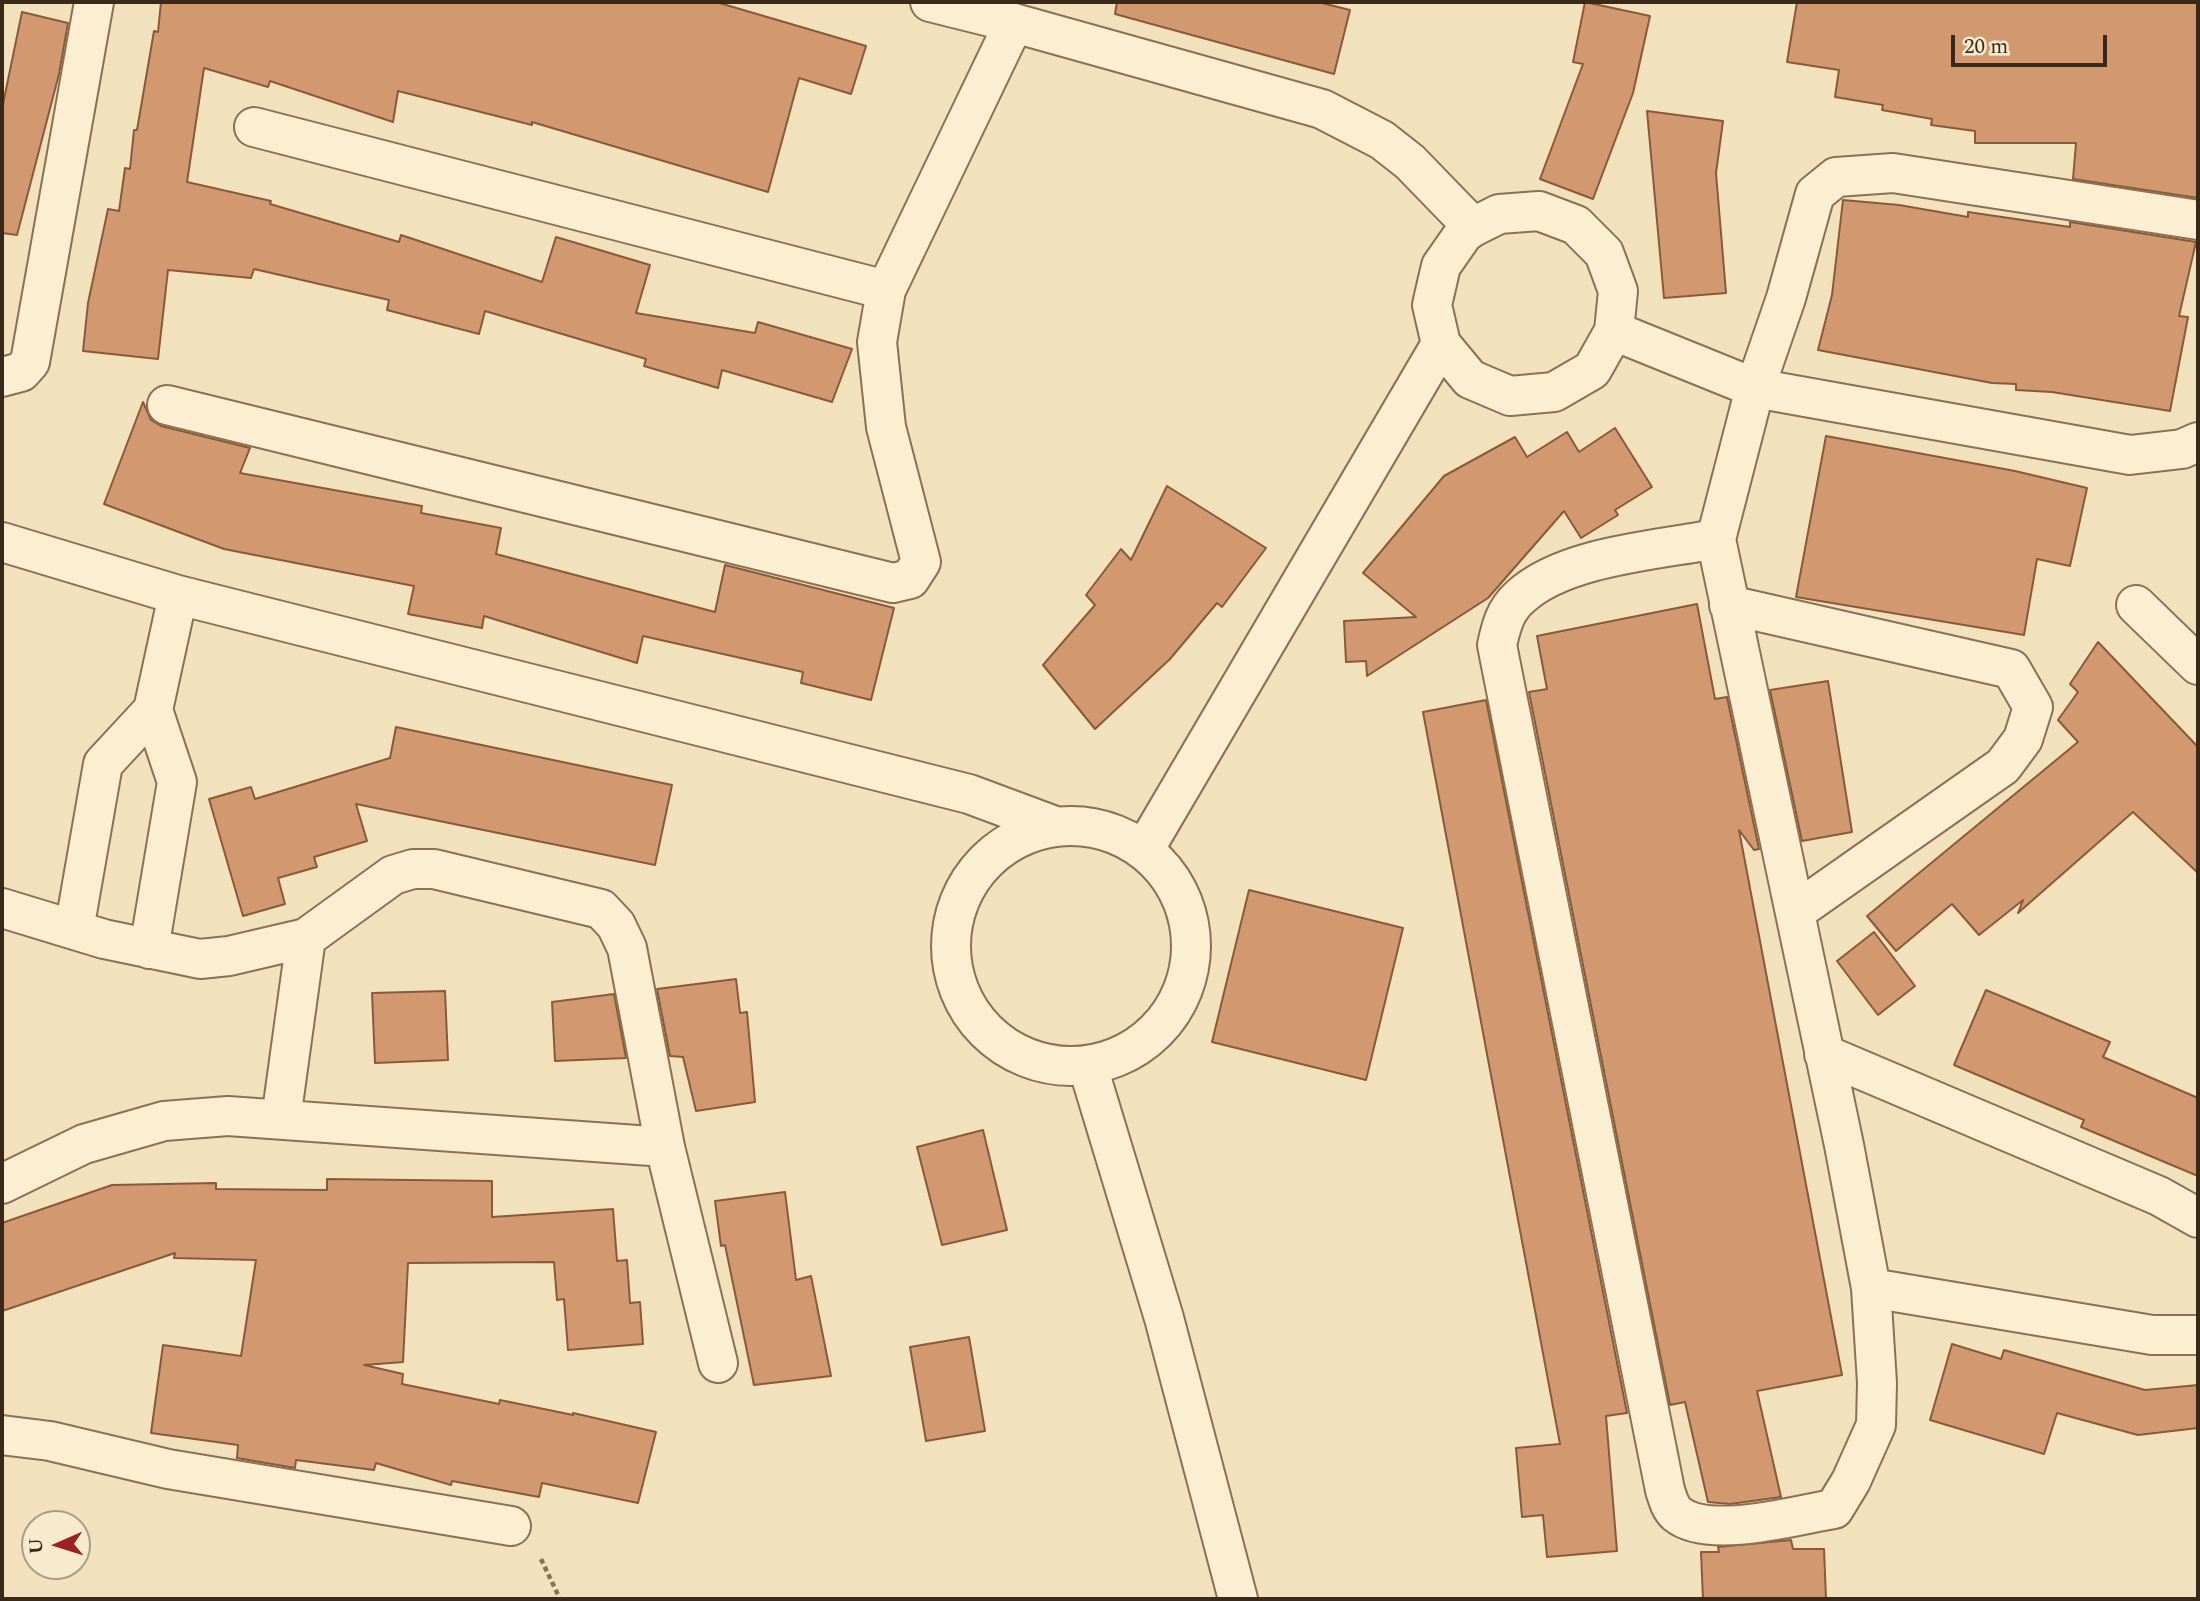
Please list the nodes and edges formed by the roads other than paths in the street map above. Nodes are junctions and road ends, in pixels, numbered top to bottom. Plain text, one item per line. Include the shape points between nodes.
1 (94, 2) edge
2 (930, 2) edge
3 (1014, 23) junction
4 (254, 127) dead end
5 (2198, 220) edge
6 (1473, 227) junction
7 (886, 290) junction
8 (1614, 331) junction
9 (1441, 344) junction
10 (2, 377) edge
11 (1755, 388) junction
12 (167, 405) dead end
13 (2198, 442) edge
14 (1716, 539) junction
15 (2, 542) edge
16 (178, 595) junction
17 (1729, 605) junction
18 (2136, 605) dead end
19 (2198, 665) edge
20 (153, 710) junction
21 (1055, 826) junction
22 (1144, 850) junction
23 (2, 908) edge
24 (1795, 912) junction
25 (74, 930) junction
26 (306, 937) junction
27 (149, 949) junction
28 (1824, 1054) junction
29 (1088, 1067) junction
30 (281, 1119) junction
31 (665, 1147) junction
32 (2, 1184) edge
33 (2198, 1218) edge
34 (1871, 1288) junction
35 (2198, 1335) edge
36 (718, 1363) dead end
37 (2, 1435) edge
38 (511, 1526) dead end
39 (1238, 1599) edge

1 - 10 street via 30,362 21,372
2 - 3 street
3 - 6 street via 1322,110 1359,126 1410,162
3 - 7 street
4 - 7 street
5 - 11 street via 1893,173 1836,177 1815,194
6 - 8 street via 1499,214 1539,211 1576,225 1605,253 1618,291
6 - 9 street via 1441,265 1432,305
7 - 12 street via 877,342 886,427 921,562 910,579 893,583
8 - 9 street via 1591,370 1554,392 1510,396 1470,379
8 - 11 street
9 - 22 street
11 - 13 street via 2130,455 2182,449
11 - 14 street
14 - 17 street
14 - 34 street via 1593,563 1545,579 1518,598 1502,622 1497,645 1665,1490 1678,1515 1697,1523 1734,1526 1834,1509 1852,1481 1876,1425
15 - 16 street
16 - 20 street
16 - 21 street via 969,794
17 - 24 street
17 - 24 street via 2011,670 2033,707 2023,739 2003,766
18 - 19 street
20 - 25 street via 103,764
20 - 27 street via 177,782
21 - 22 street via 1086,826
21 - 29 street via 1024,835 997,851 975,873 957,911 952,963 960,993 999,1043 1026,1059 1056,1067
22 - 29 street via 1166,872 1182,900 1190,930 1191,961 1183,992 1167,1020 1145,1042 1118,1058
23 - 25 street
24 - 28 street
25 - 27 street
26 - 27 street via 209,958
26 - 30 street
26 - 31 street via 393,875 413,869 434,869 601,909 628,948
28 - 33 street via 2159,1196
28 - 34 street
29 - 39 street via 1164,1318
30 - 31 street
30 - 32 street via 228,1116 164,1121 84,1144
31 - 36 street
34 - 35 street via 2152,1335
37 - 38 street via 50,1441 168,1469

